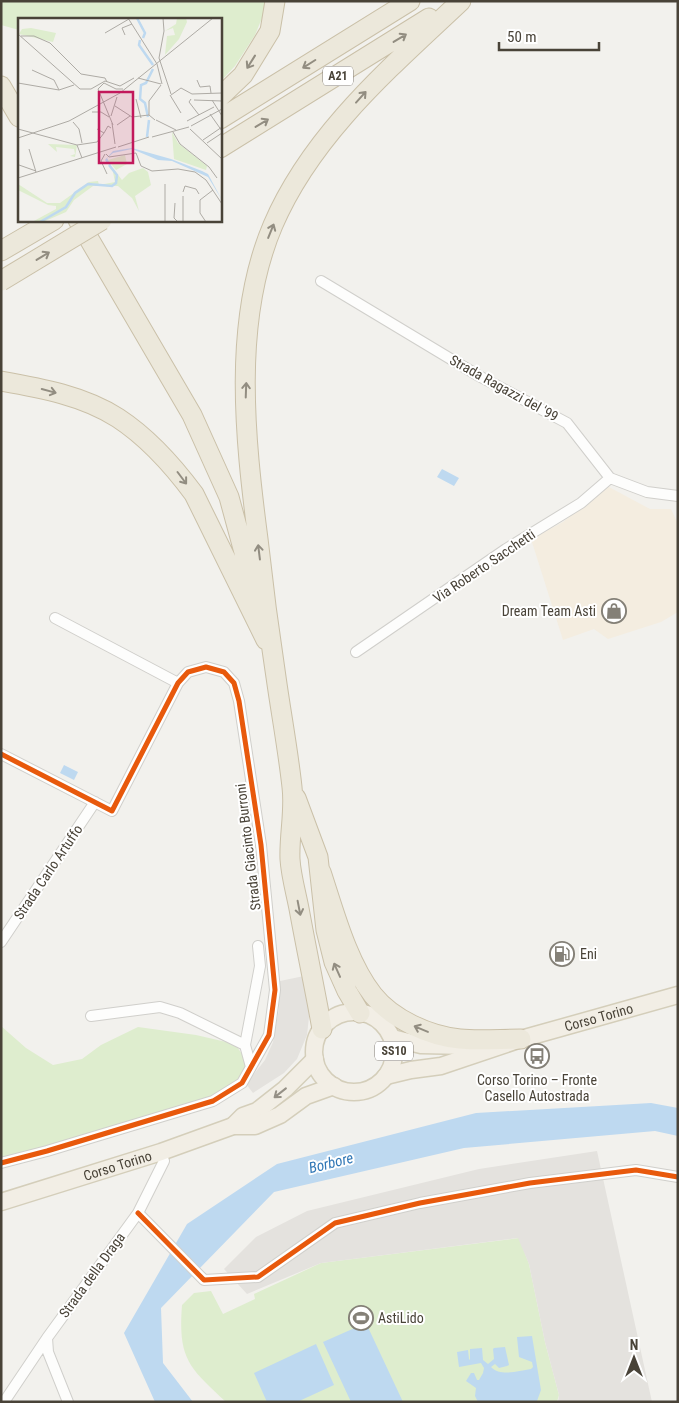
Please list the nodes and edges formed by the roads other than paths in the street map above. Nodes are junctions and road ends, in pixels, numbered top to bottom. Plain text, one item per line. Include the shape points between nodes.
1 (275, 1) edge
2 (410, 1) edge
3 (454, 1) edge
4 (461, 1) edge
5 (1, 86) edge
6 (221, 96) edge
7 (18, 115) edge
8 (221, 118) edge
9 (221, 147) edge
10 (52, 221) edge
11 (79, 221) edge
12 (100, 221) edge
13 (1, 251) edge
14 (1, 281) edge
15 (321, 281) dead end
16 (1, 380) edge
17 (610, 478) junction
18 (678, 496) edge
19 (55, 618) dead end
20 (272, 652) junction
21 (356, 652) dead end
22 (178, 683) junction
23 (1, 754) edge
24 (292, 790) junction
25 (95, 802) junction
26 (321, 872) junction
27 (1, 942) edge
28 (258, 946) dead end
29 (678, 996) edge
30 (360, 1012) junction
31 (91, 1016) dead end
32 (322, 1028) junction
33 (392, 1038) junction
34 (521, 1038) junction
35 (245, 1045) junction
36 (315, 1059) junction
37 (250, 1067) junction
38 (386, 1076) junction
39 (334, 1086) junction
40 (233, 1126) junction
41 (161, 1152) junction
42 (1, 1163) edge
43 (678, 1177) edge
44 (1, 1202) edge
45 (138, 1213) junction
46 (47, 1338) junction
47 (4, 1402) edge
48 (68, 1402) edge

1 -> 6 highway via 270,31 243,75
2 -> 8 highway, A21
9 -> 3 highway, A21 via 417,28
20 -> 4 highway via 245,417 250,316 266,243 284,200 347,112 372,84
5 - 7 highway
10 - 13 highway
11 - 20 highway via 204,439 229,497
14 -> 12 highway, bridge
15 - 17 street, Strada Ragazzi del '99 via 479,376 567,423
16 -> 20 highway via 52,391 108,412 138,433 171,466 194,494
17 - 18 street via 647,492
17 - 21 street, Via Roberto Sacchetti via 581,503 506,549
19 - 22 street
20 - 24 highway
22 - 25 street, Strada Giacinto Burroni via 112,810
22 - 37 street, Strada Giacinto Burroni via 188,672 206,667 224,672 234,683 239,701 261,845 275,990 269,1034
23 - 25 street, Strada Giacinto Burroni
24 - 26 highway
24 -> 32 highway via 290,860
25 - 27 street, Strada Carlo Artuffo
30 -> 26 highway via 334,962 326,930
34 -> 26 highway via 460,1039 423,1030 399,1017 374,995 355,963 340,932
28 - 35 street via 260,966
29 - 34 main road, Corso Torino
30 - 32 main road via 339,1015
30 - 33 main road, SS10 via 380,1021
31 - 35 street via 160,1007 180,1013
32 - 36 main road via 315,1046
33 - 34 main road, Corso Torino via 421,1045 458,1046
33 - 38 main road, SS10 via 392,1064
34 - 38 main road, Corso Torino via 440,1066
35 - 37 street
36 - 39 main road via 318,1070
36 -> 40 main road, Corso Torino via 285,1090 243,1116
37 - 42 street, Strada Giacinto Burroni via 242,1083 213,1100 47,1152
38 - 39 main road, Corso Torino / SS10 via 367,1090 350,1091
39 - 40 main road, Corso Torino via 306,1096 261,1124
40 - 41 main road, Corso Torino
41 - 44 main road, Corso Torino
41 - 45 street, Strada della Draga via 164,1162
43 - 45 street via 636,1170 530,1183 420,1203 336,1223 258,1278 204,1280
45 - 46 street, Strada della Draga
46 - 47 street, Strada della Draga
46 - 48 street via 48,1352

